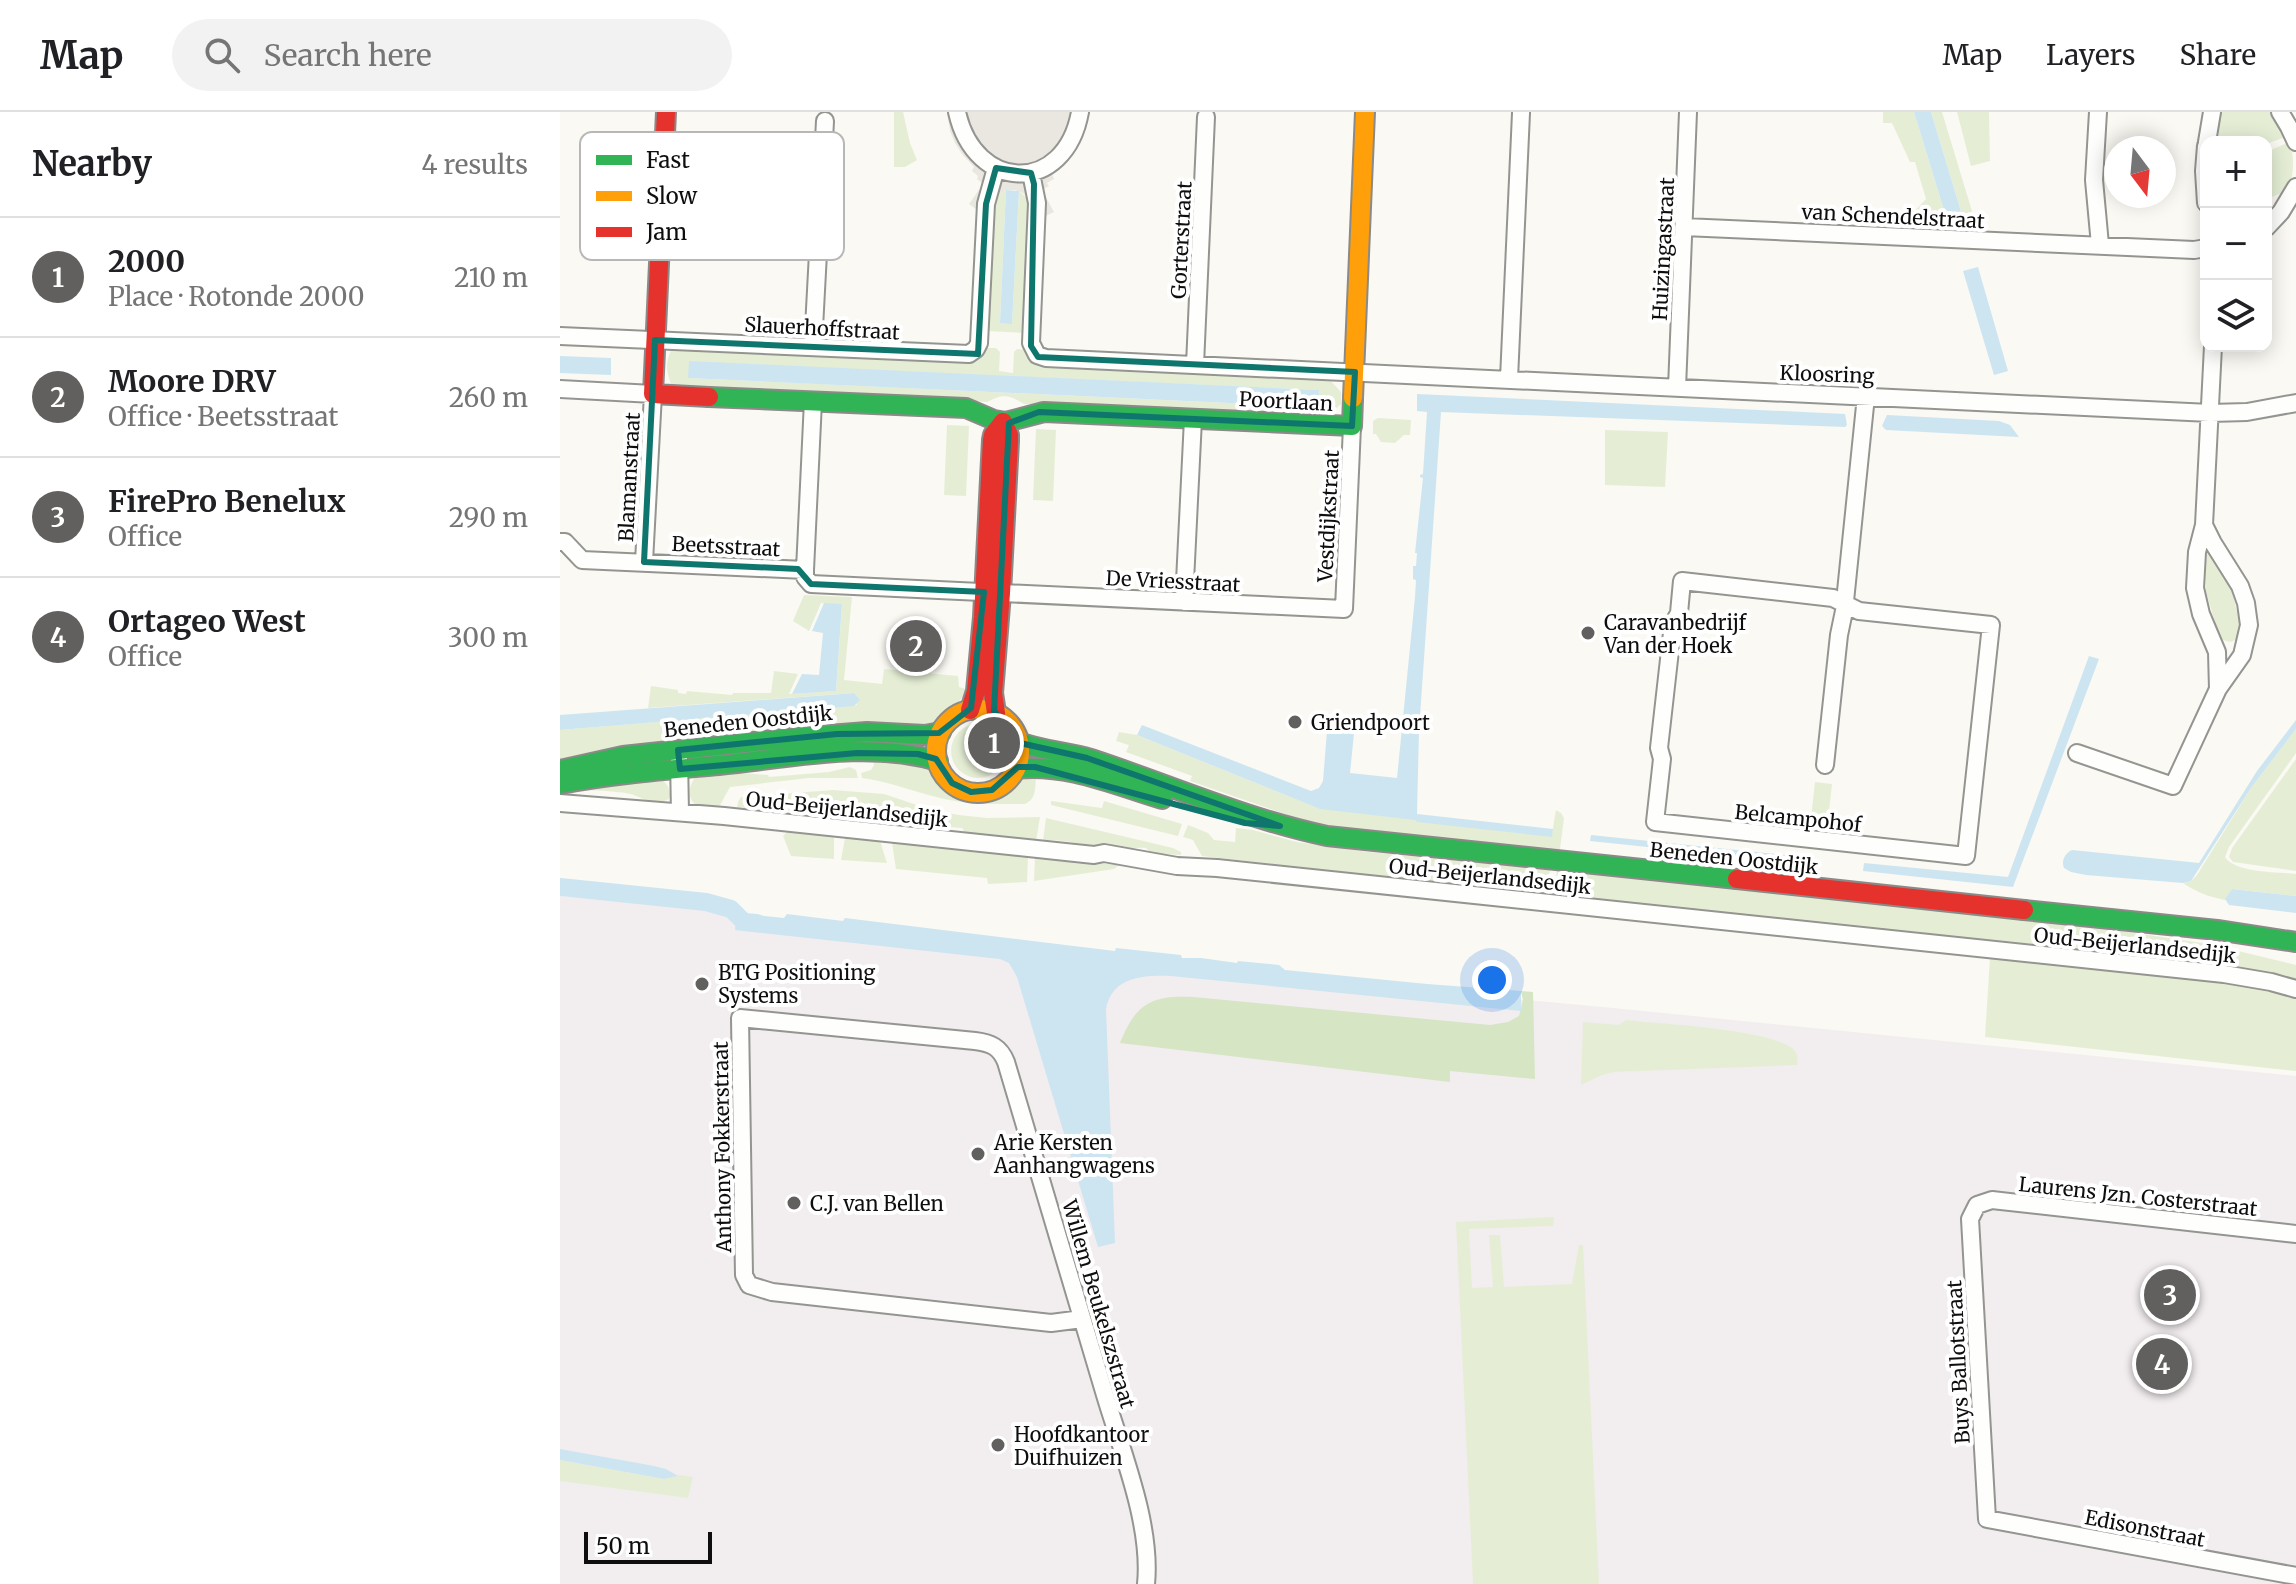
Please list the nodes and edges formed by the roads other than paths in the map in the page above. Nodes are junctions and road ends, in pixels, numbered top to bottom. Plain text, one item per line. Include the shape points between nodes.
1 (666, 112) edge
2 (957, 112) edge
3 (1080, 112) edge
4 (1365, 112) edge
5 (1688, 112) edge
6 (2098, 112) edge
7 (2212, 112) edge
8 (2280, 112) edge
9 (1521, 113) edge
10 (1206, 117) dead end
11 (825, 121) dead end
12 (665, 132) edge
13 (824, 132) edge
14 (2208, 136) edge
15 (2296, 142) edge
16 (996, 168) junction
17 (1031, 173) junction
18 (2296, 187) edge
19 (2272, 221) edge
20 (1684, 227) junction
21 (2100, 245) junction
22 (2200, 249) edge
23 (659, 260) edge
24 (818, 260) edge
25 (560, 336) edge
26 (655, 340) junction
27 (813, 347) junction
28 (2213, 352) edge
29 (1195, 365) junction
30 (1355, 372) junction
31 (1509, 379) junction
32 (1677, 388) junction
33 (560, 389) edge
34 (653, 394) junction
35 (1866, 396) junction
36 (813, 401) junction
37 (2296, 403) edge
38 (2210, 413) junction
39 (1193, 419) junction
40 (1003, 422) junction
41 (1352, 426) junction
42 (2204, 525) junction
43 (560, 542) edge
44 (644, 562) junction
45 (805, 570) junction
46 (993, 593) junction
47 (1184, 602) junction
48 (1845, 605) junction
49 (1344, 609) joint
50 (2246, 643) junction
51 (2215, 646) junction
52 (2218, 689) junction
53 (970, 710) junction
54 (996, 713) junction
55 (941, 732) junction
56 (1019, 742) junction
57 (678, 750) junction
58 (2077, 753) dead end
59 (938, 761) junction
60 (1825, 765) dead end
61 (680, 769) junction
62 (1016, 769) junction
63 (560, 770) edge
64 (560, 784) edge
65 (560, 803) edge
66 (680, 812) junction
67 (1280, 826) junction
68 (2184, 928) junction
69 (2296, 942) edge
70 (2296, 958) edge
71 (2296, 989) edge
72 (989, 1044) joint
73 (1977, 1205) joint
74 (2296, 1234) edge
75 (1082, 1319) junction
76 (1987, 1519) joint
77 (2296, 1576) edge
78 (1146, 1584) edge

1 - 12 main road
2 - 16 street via 967,142
3 - 17 street via 1066,148
4 - 30 main road, Poortlaan
5 - 20 street, Huizingastraat
6 - 21 street via 2094,180
7 - 14 street
8 - 15 street
9 - 31 street
10 - 29 street, Gorterstraat
11 - 13 street
16 - 17 street
16 - 27 street, Slauerhoffstraat via 985,215 979,340 974,351 963,355
17 - 29 street via 1037,220 1031,343 1037,355
18 - 19 street
20 - 21 street, van Schendelstraat
20 - 32 street, Huizingastraat
21 - 22 street, van Schendelstraat
23 - 26 main road
24 - 27 street
25 - 26 street, Slauerhoffstraat
26 - 27 street, Slauerhoffstraat
26 - 34 main road
28 - 38 street
29 - 30 street
30 - 31 street, Kloosring
30 - 41 main road, Poortlaan
31 - 32 street, Kloosring
32 - 35 street, Kloosring
33 - 34 street
34 - 36 main road
34 - 44 street, Blamanstraat
35 - 38 street, Kloosring
35 - 48 street
36 - 40 main road via 966,408
36 - 45 street
37 - 38 street, Kloosring
38 - 42 street
39 - 40 main road, Poortlaan via 1039,412
39 - 41 main road, Poortlaan
39 - 47 street
40 - 46 main road via 1009,435
41 - 49 street, Vestdijkstraat
42 - 50 street via 2243,594 2249,618
42 - 51 street via 2195,588
43 - 44 street, Beetsstraat via 582,560
44 - 45 street, Beetsstraat
45 - 46 street, Beetsstraat via 811,584
46 - 47 street, De Vriesstraat
46 - 53 main road
46 - 54 main road
47 - 49 street, De Vriesstraat
48 - 48 street, Belcampohof via 1859,611 1991,625 1966,856 1655,822 1664,699 1682,581 1833,598
48 - 60 street
50 - 51 street
50 - 52 street
51 - 52 street
52 - 58 street via 2173,786
53 - 54 main road
53 - 55 main road via 951,719
54 - 56 main road via 1011,725
55 - 57 main road, Beneden Oostdijk via 837,734
55 - 59 main road
56 - 62 main road
56 - 67 main road, Beneden Oostdijk via 1087,758
57 - 61 street
57 - 63 main road, Beneden Oostdijk
59 - 61 main road, Beneden Oostdijk via 918,754 857,753
59 - 62 main road via 952,783 971,792 997,788
61 - 64 main road, Beneden Oostdijk
61 - 66 street
62 - 67 main road, Beneden Oostdijk via 1065,772 1245,823
65 - 66 street, Oud-Beijerlandsedijk
66 - 71 street, Oud-Beijerlandsedijk via 2224,974
67 - 68 main road, Beneden Oostdijk via 1361,841
68 - 69 main road, Beneden Oostdijk
68 - 70 main road, Beneden Oostdijk
72 - 75 street, Willem Beukelszstraat via 1006,1062
72 - 75 street, Anthony Fokkerstraat via 740,1018 744,1278 753,1287 772,1292 1051,1323
73 - 74 street, Laurens Jzn. Costerstraat via 1992,1200
73 - 76 street, Buys Ballotstraat via 1970,1222
75 - 78 street, Willem Beukelszstraat via 1144,1530
76 - 77 street, Edisonstraat

